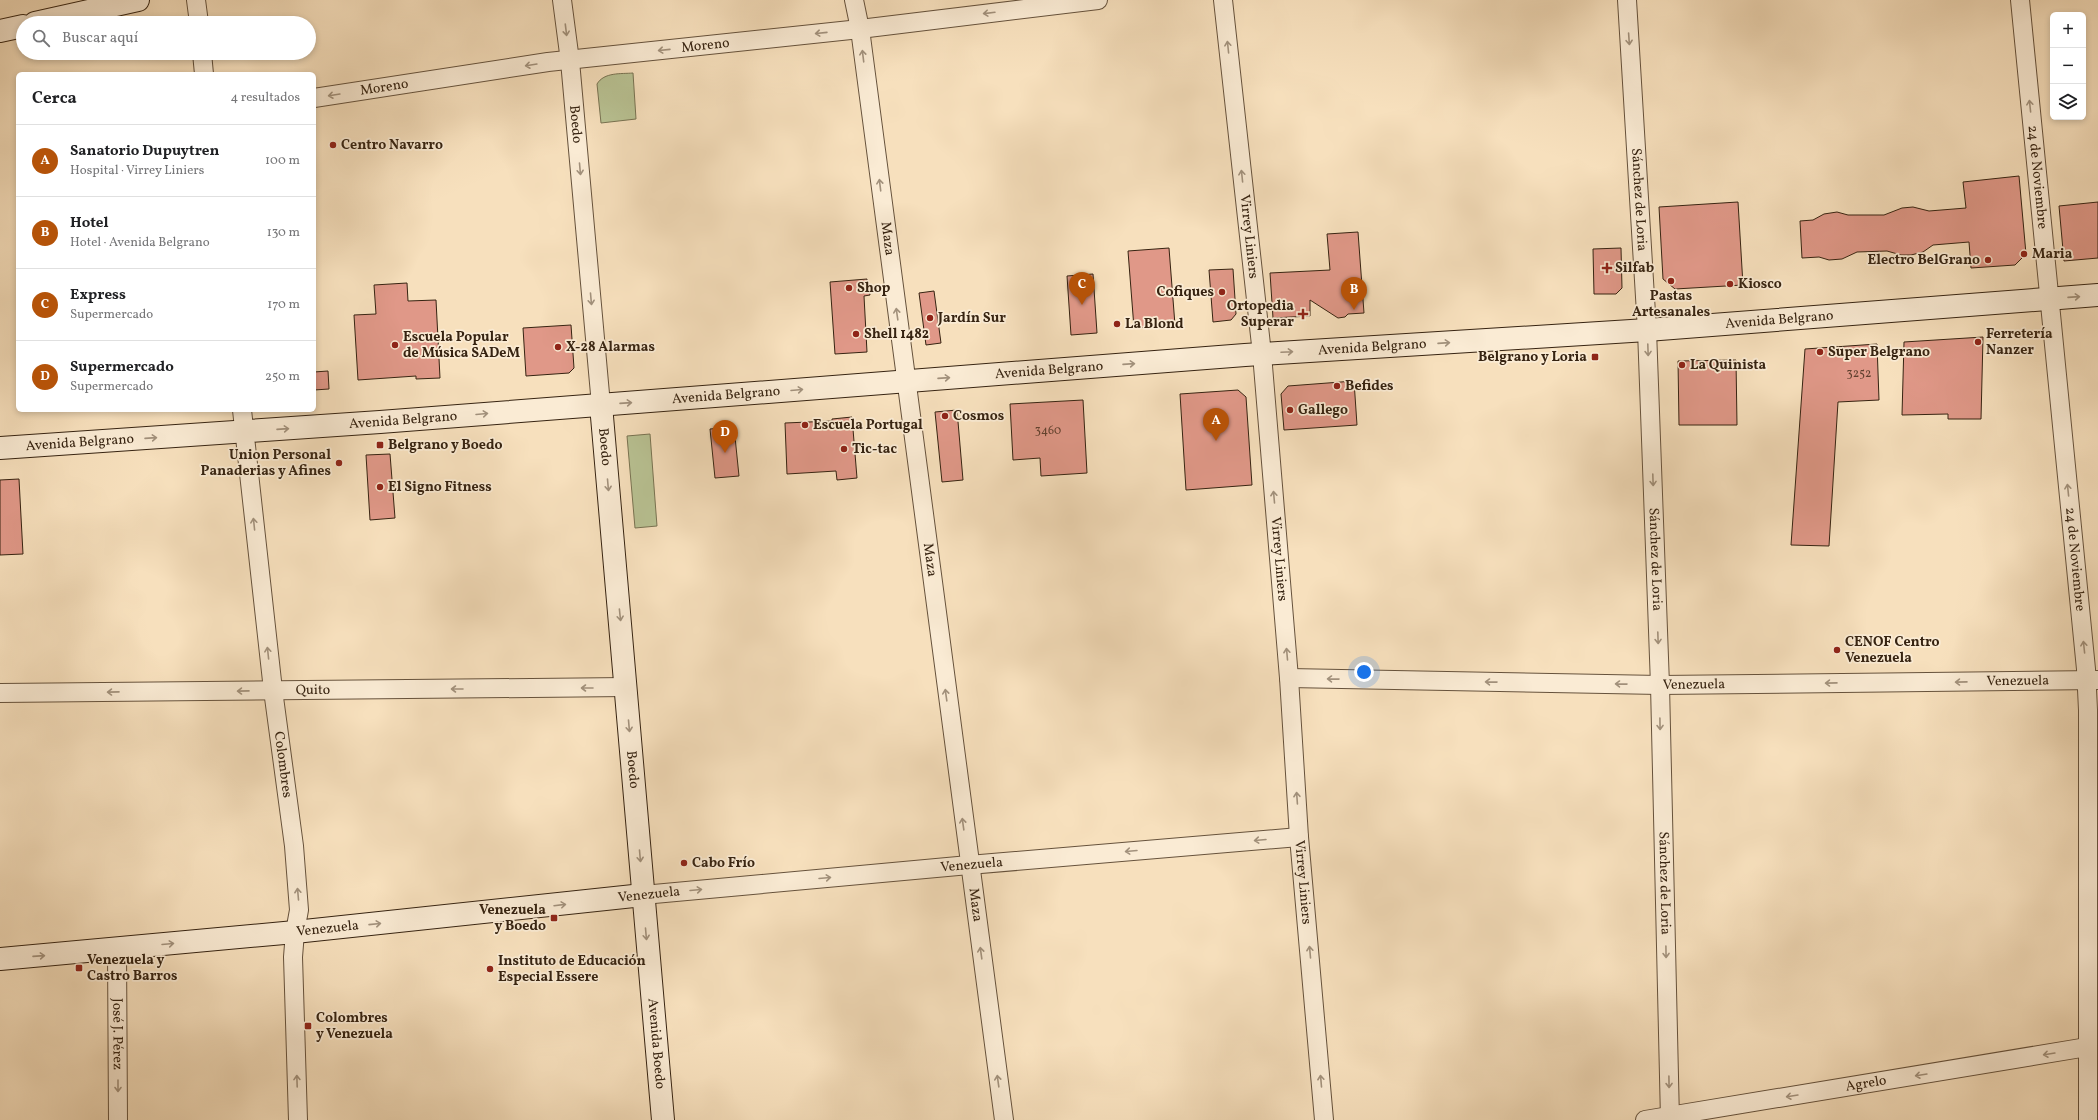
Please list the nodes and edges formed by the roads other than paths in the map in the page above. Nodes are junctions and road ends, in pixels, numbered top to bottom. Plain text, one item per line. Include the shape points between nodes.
1 (138, 0) edge
2 (196, 0) edge
3 (562, 0) edge
4 (854, 0) edge
5 (1098, 0) edge
6 (1222, 0) edge
7 (1626, 0) edge
8 (2020, 0) edge
9 (1028, 4) edge
10 (66, 16) edge
11 (198, 16) edge
12 (16, 28) edge
13 (860, 29) junction
14 (0, 31) edge
15 (203, 60) edge
16 (570, 61) junction
17 (204, 72) edge
18 (316, 98) edge
19 (2098, 295) edge
20 (2050, 298) junction
21 (1647, 330) junction
22 (1262, 354) junction
23 (905, 381) junction
24 (601, 405) junction
25 (242, 412) edge
26 (244, 432) junction
27 (0, 448) edge
28 (1289, 678) junction
29 (2092, 680) edge
30 (1660, 685) junction
31 (626, 687) junction
32 (272, 690) junction
33 (0, 693) edge
34 (1299, 837) junction
35 (969, 864) junction
36 (643, 895) junction
37 (295, 932) junction
38 (117, 949) junction
39 (0, 959) edge
40 (2087, 1047) junction
41 (1670, 1118) edge
42 (118, 1120) edge
43 (298, 1120) edge
44 (663, 1120) edge
45 (1004, 1120) edge
46 (1324, 1120) edge
47 (1645, 1120) edge
48 (2088, 1120) edge

1 - 10 main road
2 - 11 street
3 -> 16 street, Boedo
4 - 13 street, Maza
5 - 9 street, Moreno
22 -> 6 street, Virrey Liniers
7 -> 21 street, Sánchez de Loria
20 -> 8 street, 24 de Noviembre
9 -> 13 street, Moreno
12 - 14 main road
13 -> 16 street, Moreno
23 -> 13 street, Maza
15 - 17 street
16 -> 18 street, Moreno via 548,62
16 -> 24 street, Boedo
20 -> 19 main road, Avenida Belgrano
20 - 21 main road, Avenida Belgrano
29 -> 20 street, 24 de Noviembre
22 -> 21 main road, Avenida Belgrano
21 -> 30 street, Sánchez de Loria
23 -> 22 main road, Avenida Belgrano
28 -> 22 street, Virrey Liniers
24 -> 23 main road, Avenida Belgrano
35 -> 23 street, Maza
26 -> 24 main road, Avenida Belgrano
24 -> 31 main road, Boedo
25 - 26 street, Colombres
27 -> 26 main road, Avenida Belgrano
32 -> 26 street, Colombres
30 -> 28 street, Venezuela
34 -> 28 street, Virrey Liniers
29 -> 30 street, Venezuela
29 - 40 street, 24 de Noviembre
30 -> 41 street, Sánchez de Loria
31 -> 32 street, Quito
31 -> 36 main road, Boedo
32 -> 33 street, Quito
37 -> 32 street, Colombres via 300,910 294,846
34 -> 35 street, Venezuela
46 -> 34 street, Virrey Liniers
36 -> 35 street, Venezuela
45 -> 35 street, Maza
37 -> 36 main road, Venezuela
36 -> 44 main road, Avenida Boedo
38 -> 37 main road, Venezuela
43 -> 37 street, Colombres via 293,957
39 -> 38 main road, Venezuela
38 -> 42 street, José J. Pérez
40 -> 41 street, Agrelo
40 - 48 street, 24 de Noviembre
41 - 47 street, Agrelo

